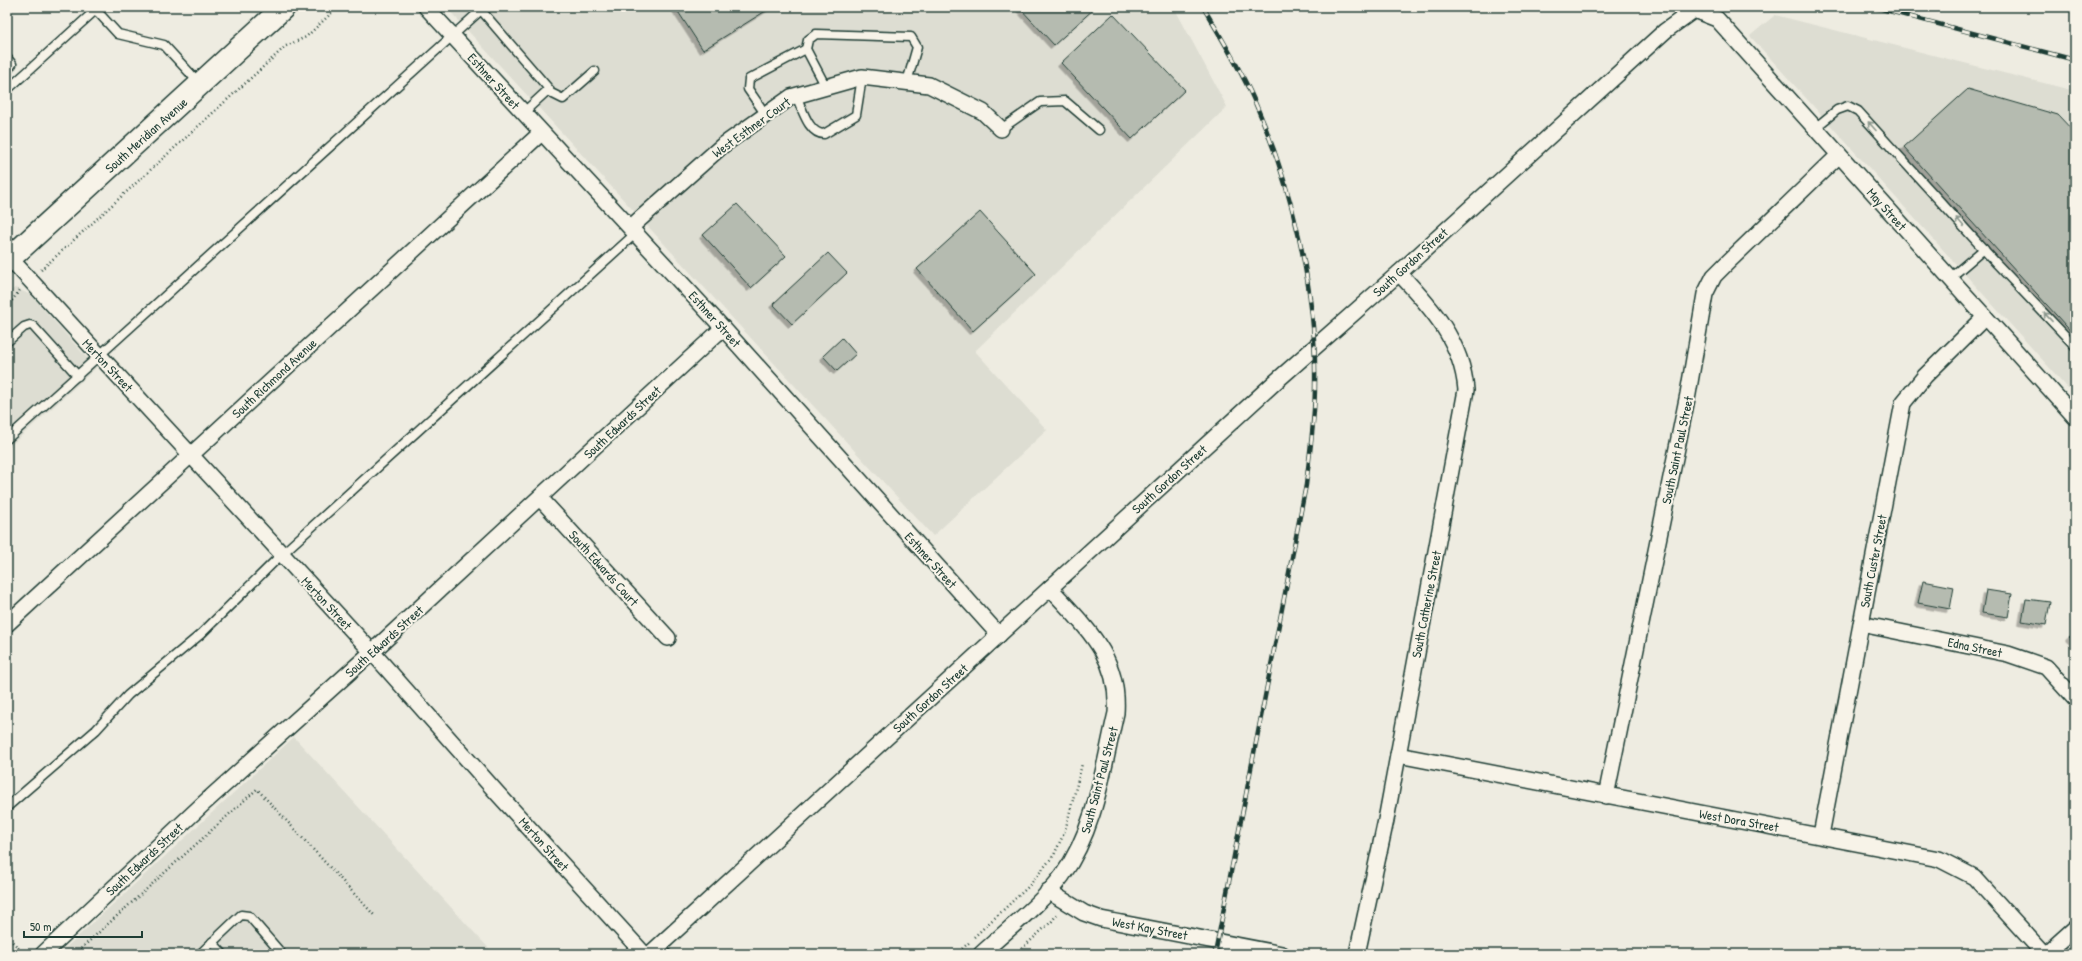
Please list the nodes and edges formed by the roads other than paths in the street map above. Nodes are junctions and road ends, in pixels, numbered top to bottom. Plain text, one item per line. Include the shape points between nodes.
1 (284, 7) edge
2 (426, 7) edge
3 (98, 8) edge
4 (482, 9) edge
5 (1694, 10) joint
6 (453, 36) junction
7 (806, 49) junction
8 (7, 58) edge
9 (7, 71) edge
10 (595, 71) dead end
11 (862, 77) junction
12 (907, 82) junction
13 (201, 84) junction
14 (826, 87) junction
15 (7, 90) edge
16 (547, 91) junction
17 (796, 96) junction
18 (523, 113) junction
19 (766, 115) junction
20 (1815, 128) junction
21 (1001, 129) joint
22 (1099, 130) dead end
23 (541, 133) junction
24 (1839, 155) junction
25 (634, 230) junction
26 (1984, 249) junction
27 (8, 258) edge
28 (1399, 273) junction
29 (1950, 278) junction
30 (1985, 317) junction
31 (723, 328) junction
32 (7, 342) edge
33 (2075, 346) edge
34 (100, 356) junction
35 (78, 376) junction
36 (2075, 417) edge
37 (7, 439) edge
38 (191, 455) junction
39 (540, 498) junction
40 (282, 554) junction
41 (1050, 588) junction
42 (7, 624) edge
43 (1861, 624) junction
44 (999, 635) junction
45 (668, 638) dead end
46 (372, 652) junction
47 (2075, 699) edge
48 (1398, 755) junction
49 (1606, 796) junction
50 (7, 808) edge
51 (1821, 835) junction
52 (1048, 891) junction
53 (2075, 928) edge
54 (212, 942) junction
55 (659, 951) edge
56 (43, 954) edge
57 (200, 954) edge
58 (222, 954) edge
59 (282, 954) edge
60 (644, 954) edge
61 (981, 954) edge
62 (1282, 954) edge
63 (1357, 954) edge
64 (2045, 954) edge

1 - 13 main road, South Meridian Avenue
2 - 6 street, Esthner Street
3 - 13 lane via 118,34 164,45
3 - 15 lane
4 - 6 lane
4 - 16 lane via 549,89
5 - 20 street, May Street via 1717,20
5 - 28 street, South Gordon Street via 1664,31
6 - 18 street, Esthner Street
6 - 34 lane
7 - 12 lane via 808,40 816,34 911,37 917,47
7 - 14 lane
7 - 19 lane via 749,79 748,89
8 - 9 lane via 12,64
10 - 16 lane via 563,98
11 - 12 street, West Esthner Court
11 - 14 street, West Esthner Court
11 - 17 lane via 856,115 824,134 810,126
12 - 21 street, West Esthner Court via 929,84 983,112
13 - 27 main road, South Meridian Avenue
14 - 17 street, West Esthner Court
16 - 18 lane
17 - 19 street, West Esthner Court
18 - 23 street, Esthner Street
19 - 25 street, West Esthner Court via 722,146
20 - 24 street, May Street
26 -> 20 lane via 1858,111 1848,106 1837,110
21 - 22 lane via 1040,102 1065,101
23 - 25 street, Esthner Street
23 - 38 street, South Richmond Avenue
24 - 29 street, May Street
24 - 49 street, South Saint Paul Street via 1714,276 1705,294 1688,394
25 - 31 street, Esthner Street
25 - 40 lane
26 - 29 lane
33 -> 26 lane
27 - 34 street, Merton Street
28 - 41 street, South Gordon Street via 1267,389
28 - 48 street, South Catherine Street via 1426,303 1450,336 1465,371 1466,390
29 - 30 street, May Street
30 - 36 street, May Street
30 - 43 street, South Custer Street via 1925,376 1903,403
31 - 39 street, South Edwards Street
31 - 44 street, Esthner Street
32 - 35 lane via 24,327 33,326
34 - 35 lane
34 - 38 street, Merton Street
35 - 37 lane
38 - 40 street, Merton Street
38 - 42 street, South Richmond Avenue
39 - 45 street, South Edwards Court
39 - 46 street, South Edwards Street
40 - 46 street, Merton Street
40 - 50 lane via 201,634 128,695 96,730
41 - 44 street, South Gordon Street
41 - 52 street, South Saint Paul Street via 1099,644 1108,661 1118,694 1116,713 1088,830 1076,855
43 - 47 street, Edna Street via 2014,656 2046,667
43 - 51 street, South Custer Street
44 - 55 street, South Gordon Street
46 - 56 street, South Edwards Street via 202,805
46 - 60 street, Merton Street
48 - 49 street, West Dora Street
48 - 63 street, South Catherine Street
49 - 51 street, West Dora Street
51 - 64 street, West Dora Street via 1939,859 1974,876
52 - 61 street, South Saint Paul Street
52 - 62 street, West Kay Street via 1084,913 1101,919
53 - 64 street
54 - 57 lane
54 - 58 lane
54 - 59 lane via 241,915 249,916

